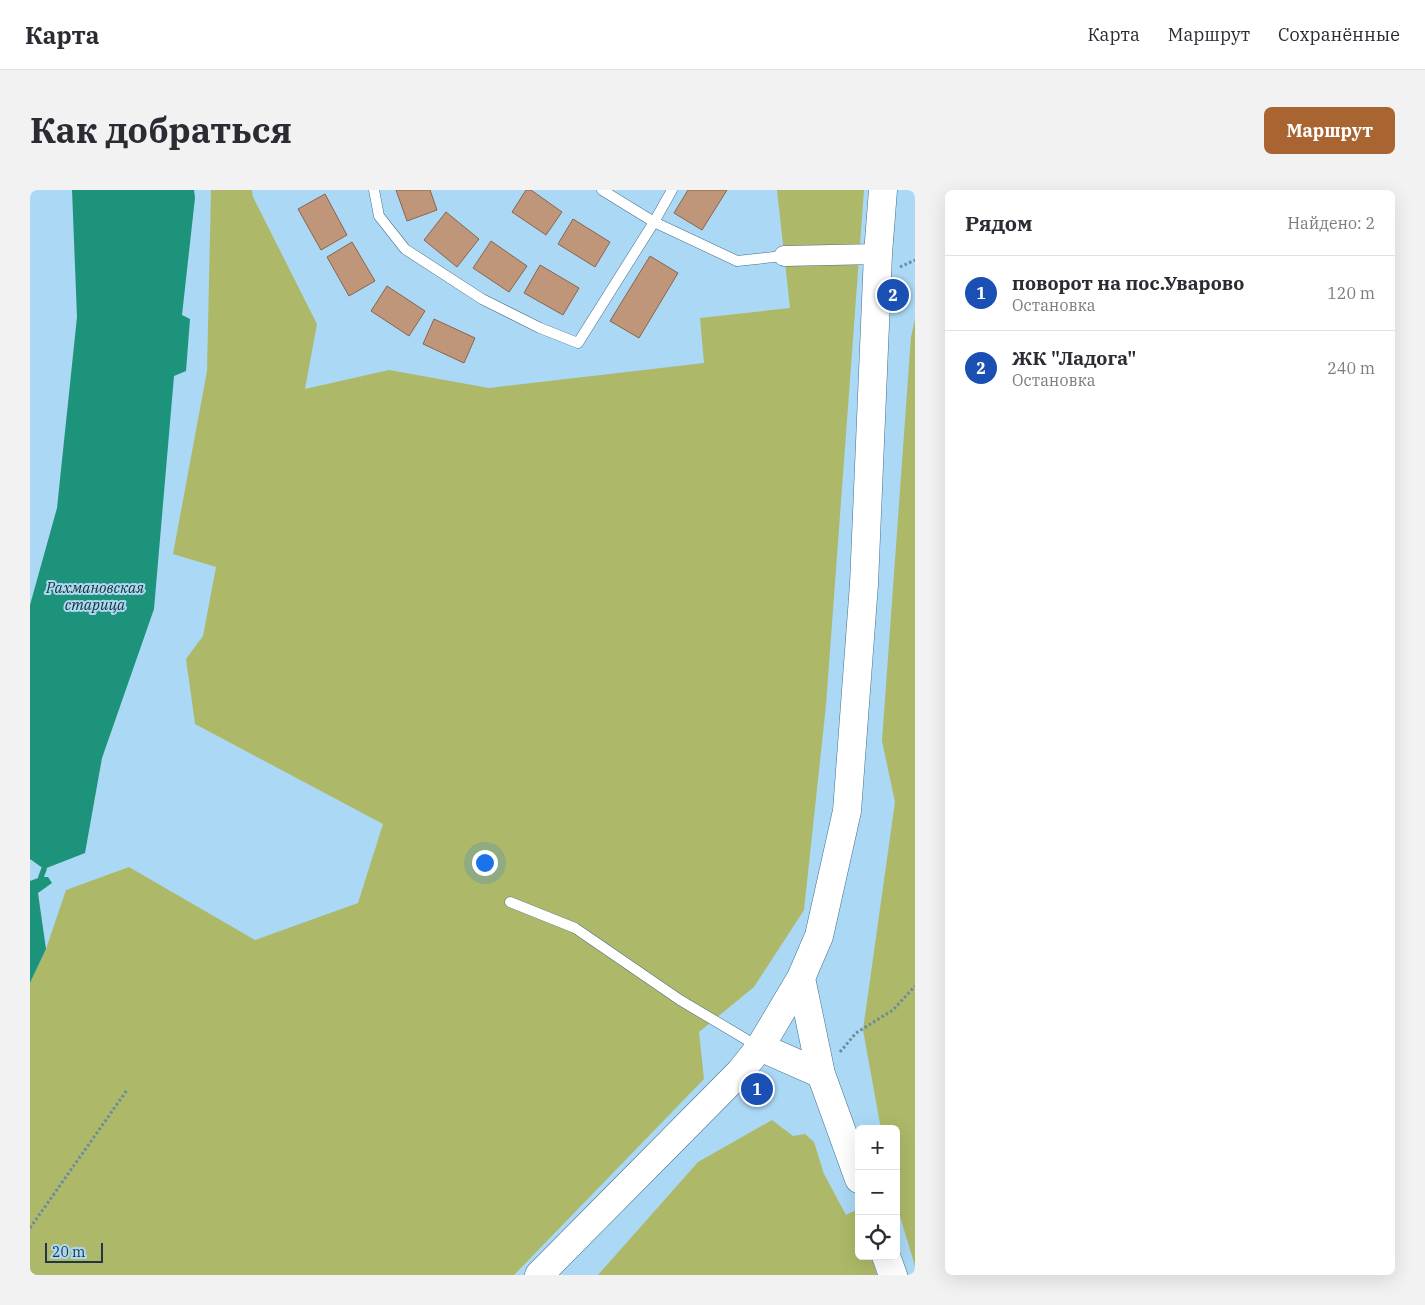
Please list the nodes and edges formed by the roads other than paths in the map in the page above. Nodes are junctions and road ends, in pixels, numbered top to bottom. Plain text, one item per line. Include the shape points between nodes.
1 (374, 190) edge
2 (602, 190) edge
3 (672, 190) edge
4 (883, 190) edge
5 (654, 222) junction
6 (878, 254) junction
7 (784, 256) joint
8 (510, 902) dead end
9 (801, 978) junction
10 (760, 1047) junction
11 (821, 1074) junction
12 (856, 1170) edge
13 (887, 1260) edge
14 (539, 1275) edge
15 (893, 1275) edge

1 - 5 lane via 380,216 405,249 482,299 578,343
2 - 5 lane
3 - 5 lane
4 - 6 street
5 - 7 lane via 737,261
6 - 7 street
6 - 9 street via 864,584 847,811 819,936
8 - 10 lane via 575,928 680,1000
9 - 10 street
9 - 11 street
10 - 11 street
10 - 14 street via 740,1072
11 - 12 street
13 - 15 street

